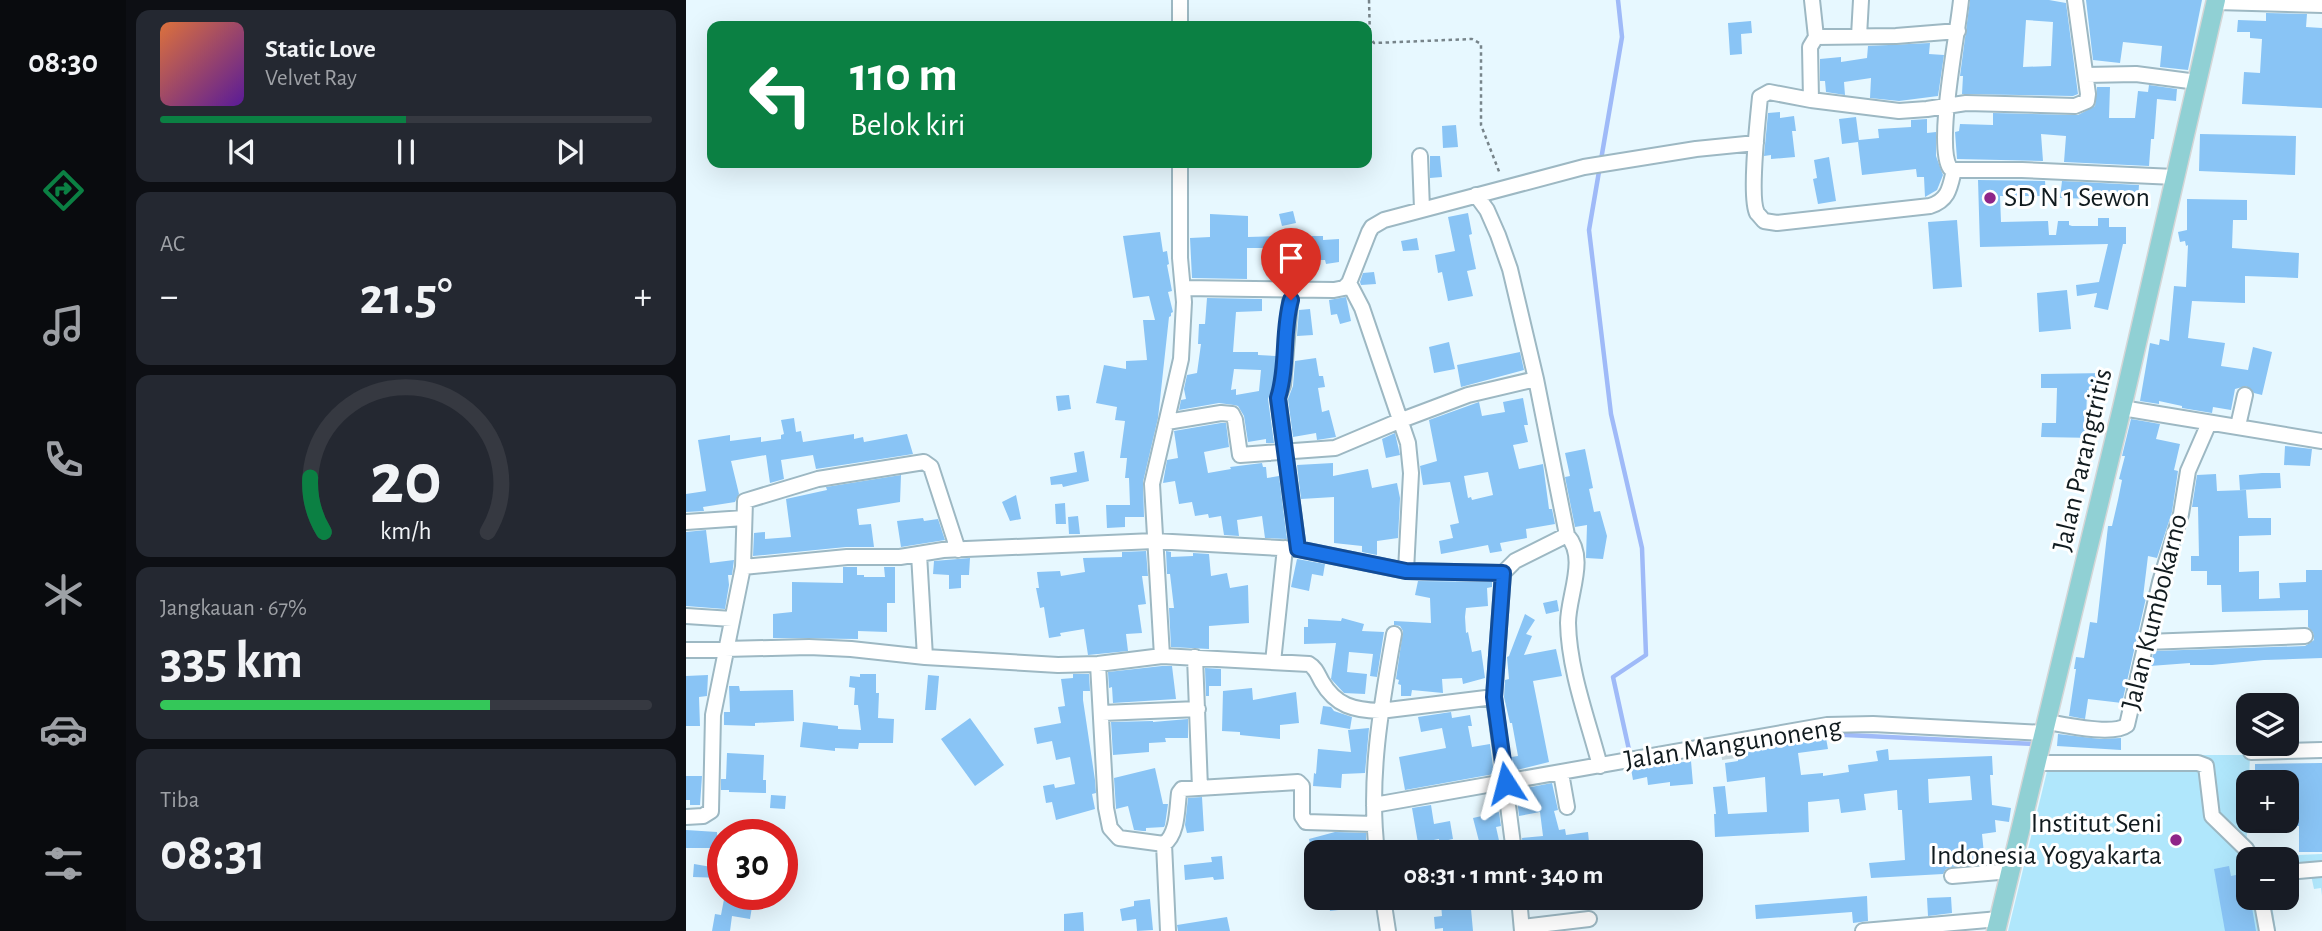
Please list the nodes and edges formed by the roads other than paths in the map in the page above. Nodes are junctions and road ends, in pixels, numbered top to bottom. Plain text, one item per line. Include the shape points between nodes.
1 (1180, 0) edge
2 (1812, 0) edge
3 (1861, 0) edge
4 (1961, 0) edge
5 (2075, 0) edge
6 (2216, 1) edge
7 (2322, 5) edge
8 (1180, 21) edge
9 (1958, 31) junction
10 (1859, 36) junction
11 (1816, 37) junction
12 (2087, 75) junction
13 (2197, 82) junction
14 (1811, 100) junction
15 (1946, 106) junction
16 (1756, 143) junction
17 (1420, 156) dead end
18 (1180, 168) edge
19 (1954, 170) junction
20 (2175, 177) junction
21 (1476, 195) junction
22 (1422, 209) junction
23 (1349, 283) junction
24 (1183, 288) junction
25 (1291, 290) junction
26 (1536, 379) junction
27 (2245, 395) dead end
28 (2122, 408) junction
29 (1399, 421) junction
30 (1167, 422) junction
31 (2209, 423) junction
32 (2238, 426) junction
33 (2322, 441) edge
34 (1285, 453) junction
35 (744, 518) junction
36 (686, 522) edge
37 (1567, 535) junction
38 (1154, 541) junction
39 (1292, 548) junction
40 (958, 550) junction
41 (919, 554) junction
42 (743, 567) junction
43 (1406, 571) junction
44 (1503, 573) junction
45 (686, 616) edge
46 (732, 619) junction
47 (1394, 634) dead end
48 (2305, 636) dead end
49 (2146, 642) junction
50 (726, 649) junction
51 (686, 650) edge
52 (1162, 656) junction
53 (925, 657) junction
54 (1195, 657) junction
55 (1273, 662) junction
56 (1098, 664) junction
57 (1494, 697) junction
58 (1198, 709) junction
59 (1380, 710) junction
60 (1102, 713) junction
61 (2046, 728) junction
62 (2322, 750) edge
63 (2299, 751) edge
64 (2038, 763) junction
65 (1600, 766) junction
66 (1561, 773) junction
67 (1506, 783) junction
68 (1200, 788) junction
69 (1374, 805) junction
70 (1567, 807) dead end
71 (686, 817) edge
72 (1374, 824) junction
73 (1376, 840) edge
74 (1513, 840) edge
75 (1164, 844) junction
76 (2244, 847) edge
77 (2322, 869) edge
78 (2011, 871) junction
79 (2299, 871) edge
80 (1952, 876) dead end
81 (1385, 910) edge
82 (1520, 910) edge
83 (2263, 910) edge
84 (1589, 919) dead end
85 (1998, 925) edge
86 (1522, 929) edge
87 (1168, 931) edge
88 (1388, 931) edge
89 (1863, 931) edge
90 (2267, 931) edge

1 - 8 street
2 - 11 street
3 - 10 street
4 - 9 street
5 - 12 street
6 - 7 street
6 - 13 main road, Jalan Parangtritis
9 - 10 street
9 - 15 street
10 - 11 street
11 - 14 street via 1810,47
12 - 13 street via 2136,74
12 - 15 street via 2087,101 2075,106 1999,102
13 - 20 main road, Jalan Parangtritis
14 - 15 street via 1899,111
14 - 16 street via 1762,94
15 - 19 street via 1946,159
16 - 19 street via 1757,213 1764,221 1777,223 1930,206 1944,199
16 - 21 street via 1616,160
17 - 22 street
18 - 24 street
19 - 20 street
20 - 28 main road, Jalan Parangtritis
21 - 22 street
21 - 26 street via 1491,218 1510,270
22 - 23 street via 1372,227
23 - 25 street via 1334,290
23 - 29 street via 1362,308
24 - 25 street
24 - 30 street via 1181,359
25 - 34 street via 1278,398
26 - 29 street via 1468,395
26 - 37 street
27 - 32 street
28 - 31 street
28 - 61 main road, Jalan Parangtritis
29 - 34 street via 1335,448
29 - 43 street via 1411,457
30 - 34 street via 1231,414 1240,455
30 - 38 street via 1153,471
31 - 32 street
31 - 49 street, Jalan Kumbokarno via 2188,471
32 - 33 street
34 - 39 street
35 - 36 street
35 - 40 street via 748,498 836,475 924,462 931,467
35 - 42 street
37 - 44 street via 1515,561
37 - 65 street via 1576,547 1577,559 1568,622 1570,654
38 - 39 street
38 - 40 street
38 - 52 street
39 - 43 street
39 - 55 street
40 - 41 street
41 - 42 street
41 - 53 street
42 - 46 street
43 - 44 street
44 - 57 street
45 - 46 street
46 - 50 street
47 - 59 street
48 - 49 street
49 - 61 street, Jalan Kumbokarno via 2124,728
50 - 51 street
50 - 53 street via 837,648
50 - 71 street via 713,715 711,811
52 - 54 street
52 - 56 street
53 - 56 street
54 - 55 street
54 - 58 street
55 - 59 street via 1309,664 1340,703
56 - 60 street
57 - 59 street
57 - 67 street
58 - 60 street
58 - 68 street
59 - 69 street
60 - 75 street via 1110,828 1119,838
61 - 64 main road, Jalan Parangtritis
61 - 65 street, Jalan Mangunoneng via 1827,725 1727,747
62 - 63 street
64 - 76 street via 2206,766 2212,816
64 - 78 main road, Jalan Parangtritis
65 - 66 street, Jalan Mangunoneng
66 - 67 street, Jalan Mangunoneng
66 - 70 street
67 - 69 street, Jalan Mangunoneng
67 - 74 street
68 - 72 street via 1298,782 1306,822
68 - 75 street via 1180,791 1172,832
69 - 72 street
72 - 73 street
75 - 87 street
77 - 79 street
78 - 80 street
78 - 85 main road, Jalan Parangtritis
81 - 88 street
82 - 86 street
83 - 90 street
84 - 86 street
85 - 89 street

